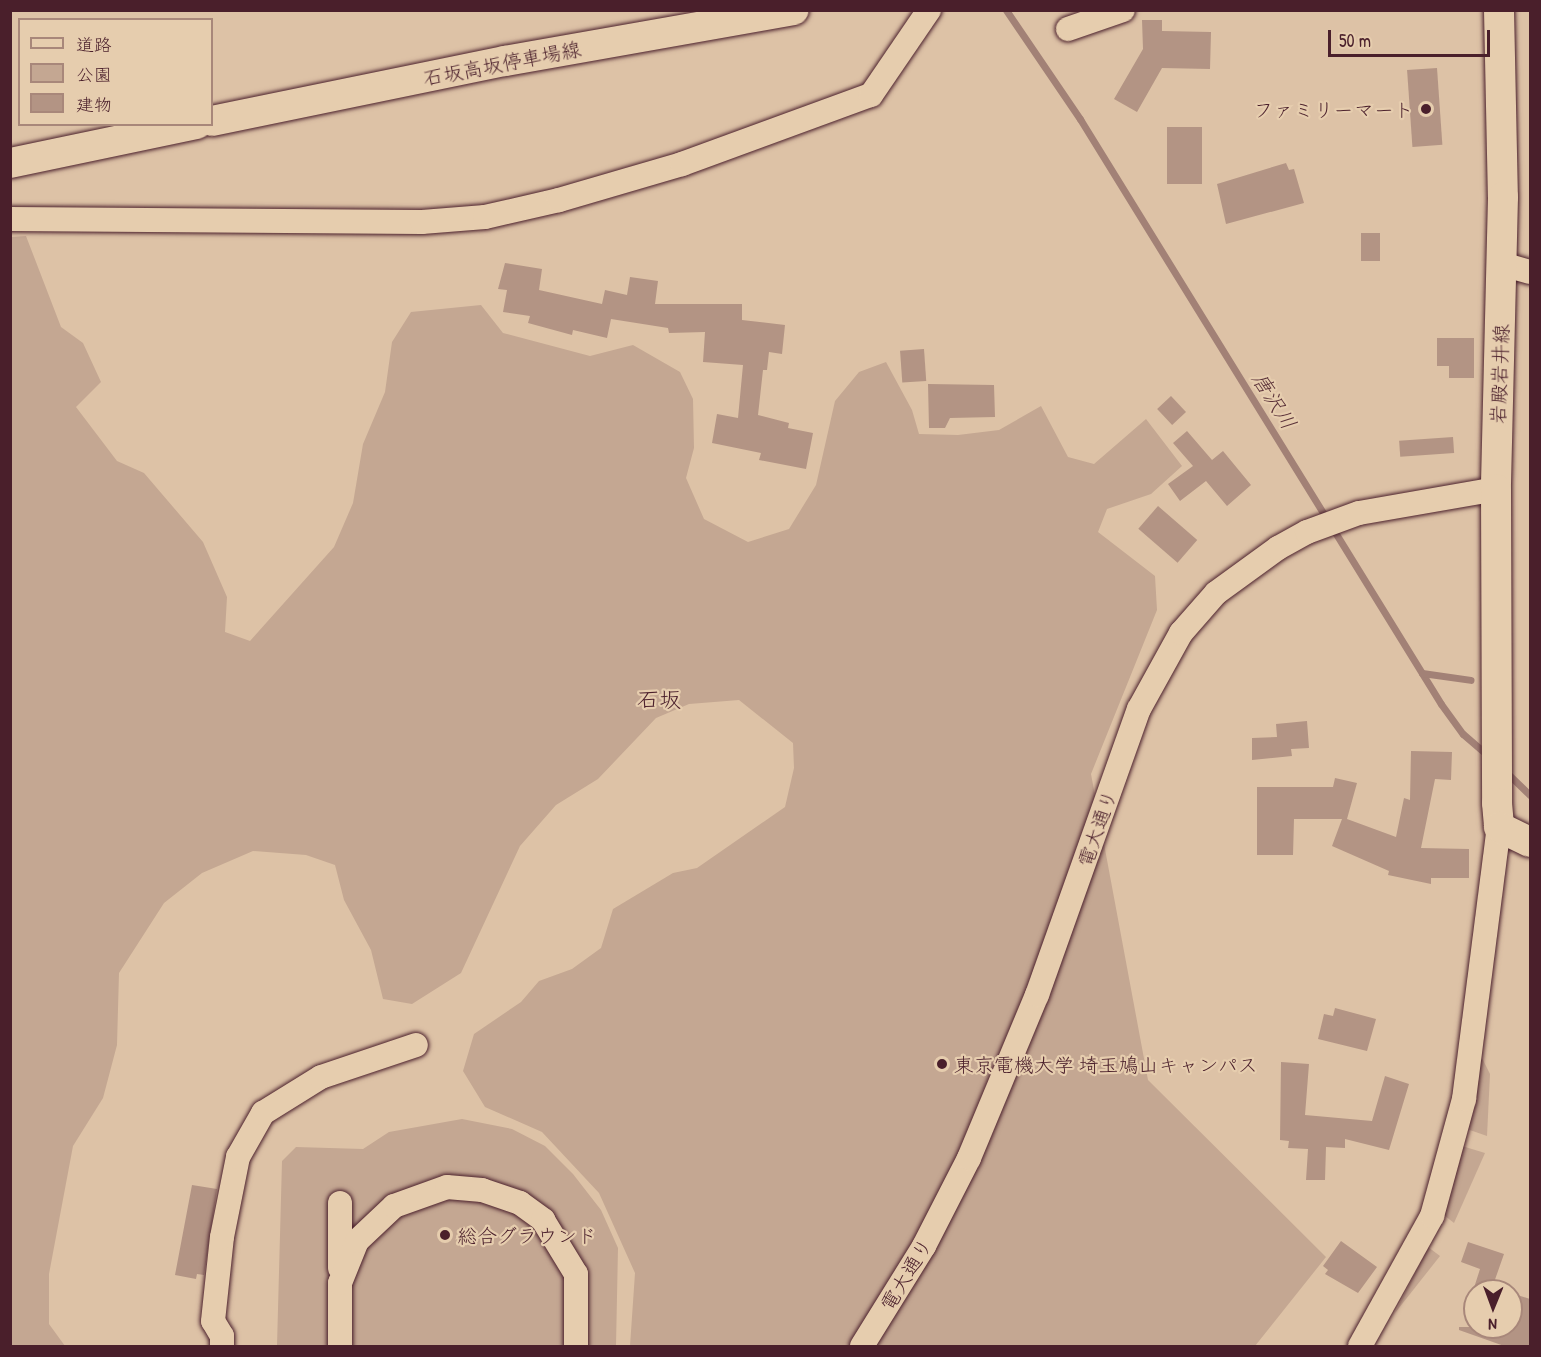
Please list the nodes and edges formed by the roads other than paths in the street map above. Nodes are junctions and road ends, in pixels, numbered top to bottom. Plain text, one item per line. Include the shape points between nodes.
1 (794, 10) edge
2 (929, 10) edge
3 (1123, 10) edge
4 (1499, 10) edge
5 (1068, 29) dead end
6 (213, 122) edge
7 (186, 126) edge
8 (10, 163) edge
9 (10, 219) edge
10 (1502, 264) junction
11 (1530, 272) edge
12 (1496, 489) junction
13 (1498, 815) junction
14 (1530, 842) edge
15 (417, 1045) dead end
16 (340, 1203) dead end
17 (340, 1283) junction
18 (222, 1347) edge
19 (340, 1347) edge
20 (576, 1347) edge
21 (862, 1347) edge
22 (1360, 1347) edge

1 - 6 main road, 石坂高坂停車場線 via 505,61
2 - 9 street via 871,95 682,164 485,217 422,222
3 - 5 street
4 - 10 main road, 岩殿岩井線
7 - 8 main road
10 - 11 street
10 - 12 main road, 岩殿岩井線
12 - 13 main road, 岩殿岩井線
12 - 21 street, 電大通り via 1359,513 1307,532 1216,593 1181,633 1158,670 1122,755 1037,995 969,1158 924,1246
13 - 14 main road
13 - 22 street via 1464,1099 1432,1216
15 - 18 street via 321,1077 263,1113 238,1157 222,1237 213,1321 222,1336
16 - 17 street
17 - 19 street
17 - 20 street via 357,1241 394,1206 447,1187 482,1190 520,1203 543,1220 562,1248 576,1274

